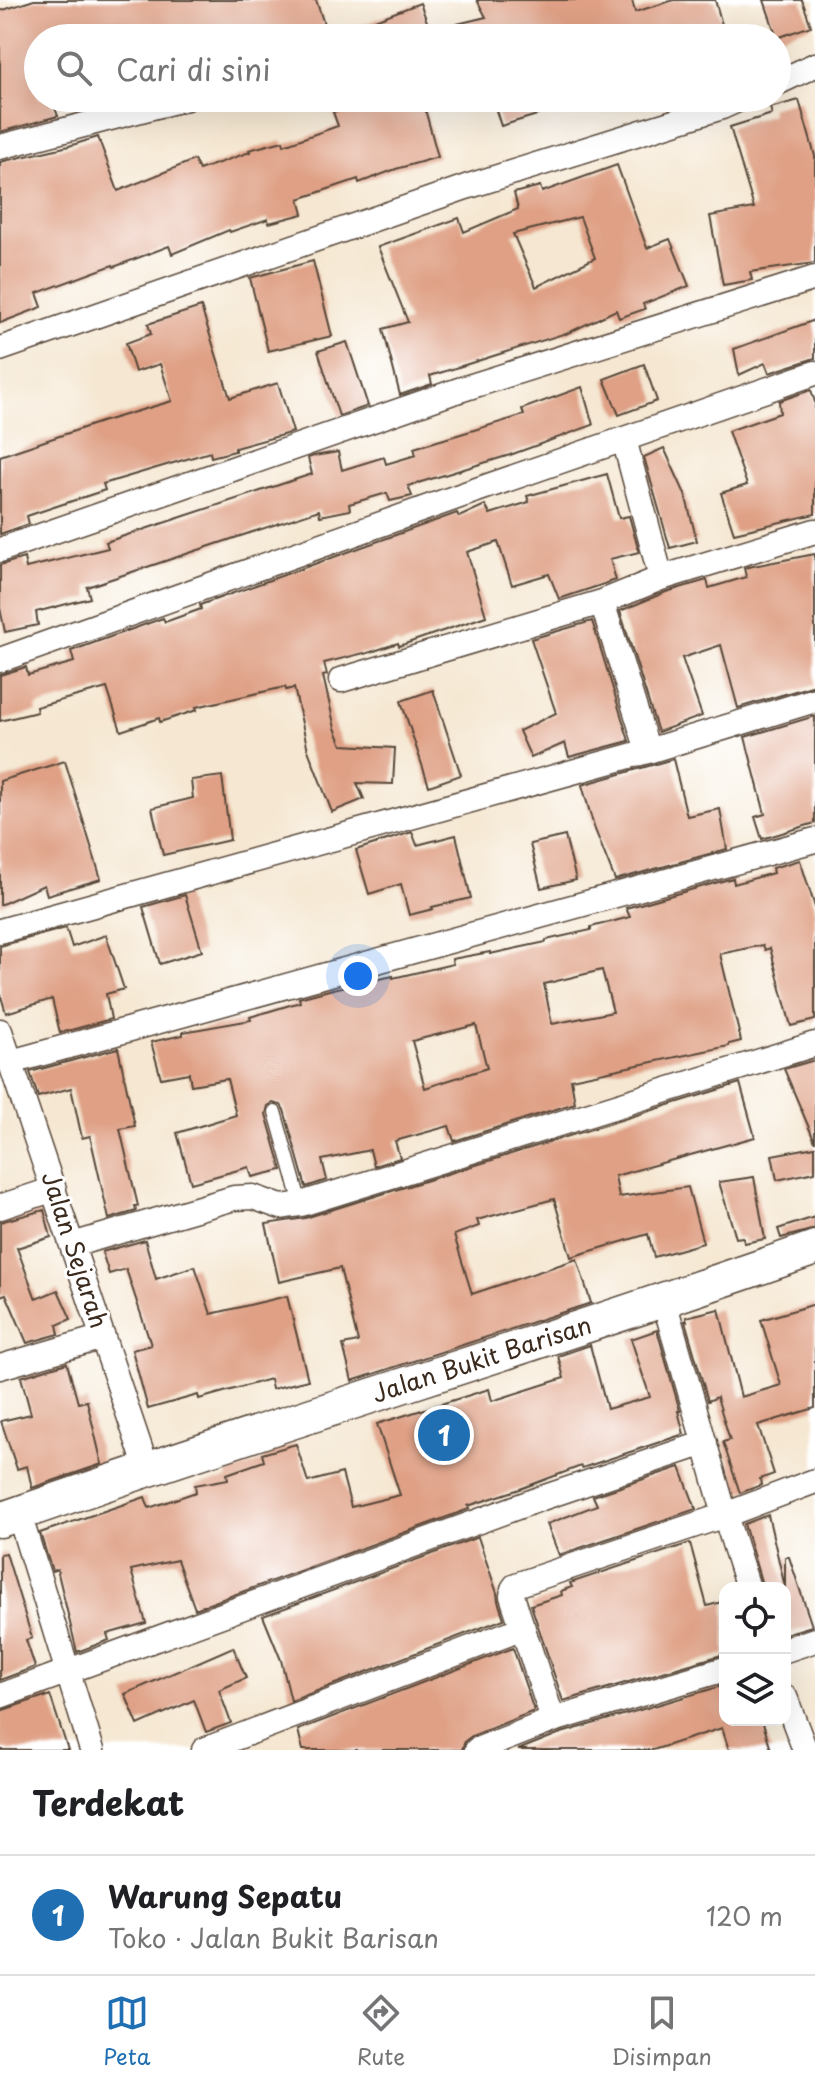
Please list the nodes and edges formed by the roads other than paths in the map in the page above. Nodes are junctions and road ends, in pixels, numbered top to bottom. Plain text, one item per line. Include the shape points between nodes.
1 (815, 65) edge
2 (791, 76) edge
3 (134, 112) edge
4 (706, 112) edge
5 (0, 147) edge
6 (815, 278) edge
7 (0, 349) edge
8 (815, 373) edge
9 (624, 439) junction
10 (815, 531) edge
11 (0, 550) edge
12 (661, 578) junction
13 (602, 602) junction
14 (0, 660) edge
15 (341, 680) dead end
16 (815, 700) edge
17 (648, 751) junction
18 (815, 840) edge
19 (0, 931) edge
20 (0, 1031) edge
21 (815, 1044) edge
22 (11, 1062) junction
23 (275, 1112) dead end
24 (54, 1189) junction
25 (301, 1204) junction
26 (0, 1207) edge
27 (72, 1245) junction
28 (815, 1248) edge
29 (664, 1301) junction
30 (103, 1337) junction
31 (0, 1367) edge
32 (705, 1443) junction
33 (147, 1469) junction
34 (815, 1481) edge
35 (725, 1515) junction
36 (10, 1517) edge
37 (746, 1582) edge
38 (523, 1628) junction
39 (815, 1640) edge
40 (791, 1648) edge
41 (66, 1671) junction
42 (719, 1671) edge
43 (0, 1696) edge
44 (791, 1713) edge
45 (553, 1720) junction
46 (92, 1750) edge
47 (204, 1750) edge
48 (477, 1750) edge
49 (805, 1750) edge

1 - 2 street
3 - 5 street
4 - 7 street via 466,187
6 - 11 street via 456,391
8 - 9 street
9 - 12 street
9 - 14 street
10 - 12 street
12 - 13 street
13 - 15 street
13 - 17 street
16 - 17 street
17 - 19 street
18 - 22 street
20 - 22 street, Jalan Sejarah
21 - 25 street
22 - 24 street, Jalan Sejarah
23 - 25 lane
24 - 26 street
24 - 27 street, Jalan Sejarah
25 - 27 street via 281,1207 253,1197 234,1198
27 - 30 street, Jalan Sejarah
28 - 29 street, Jalan Bukit Barisan
29 - 32 street
29 - 33 street, Jalan Bukit Barisan
30 - 31 street
30 - 33 street, Jalan Sejarah
32 - 35 street
32 - 41 street
33 - 36 street, Jalan Bukit Barisan
34 - 35 street
35 - 37 street
35 - 38 street via 516,1585 512,1596
36 - 41 street
38 - 45 street
38 - 47 street
39 - 40 street
41 - 43 street
41 - 46 street
42 - 45 street
44 - 49 street
45 - 48 street

